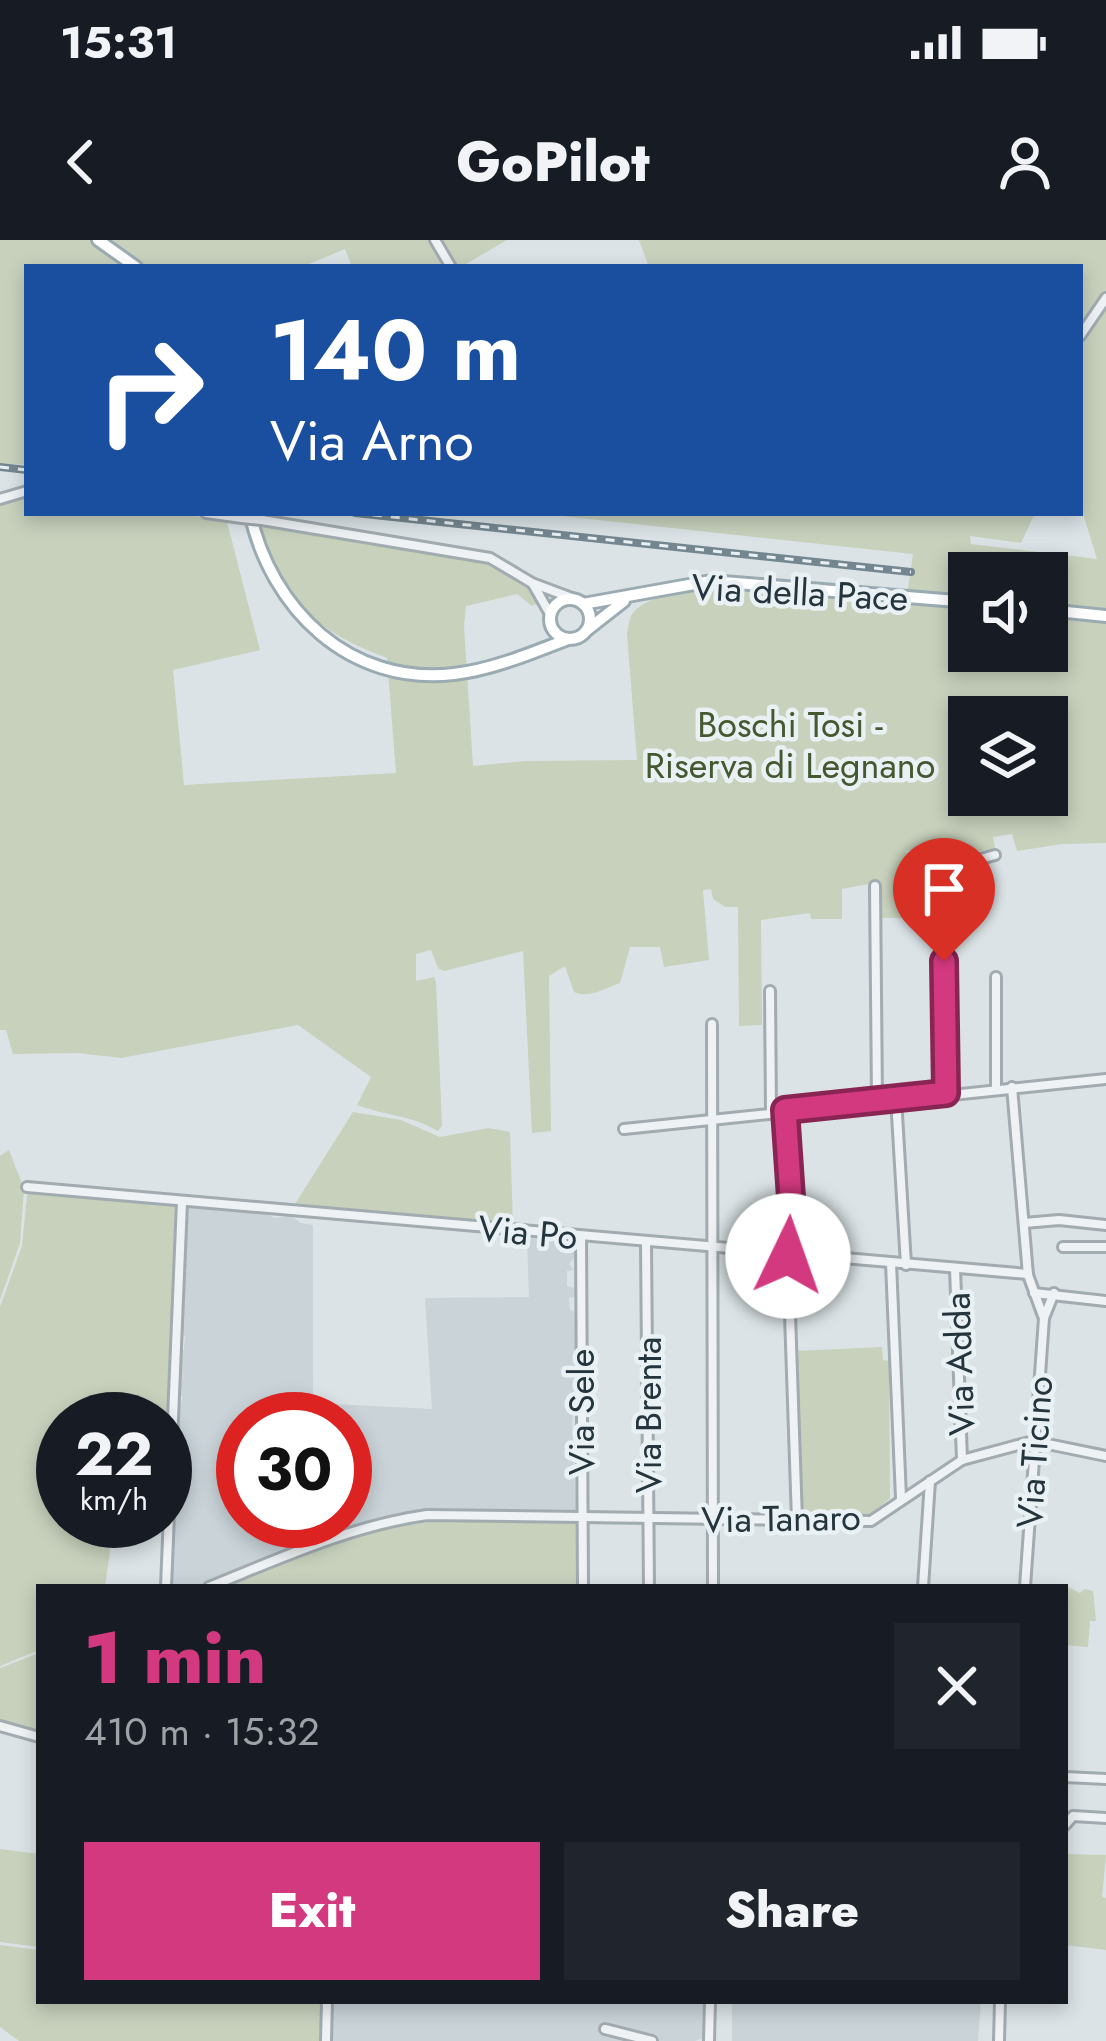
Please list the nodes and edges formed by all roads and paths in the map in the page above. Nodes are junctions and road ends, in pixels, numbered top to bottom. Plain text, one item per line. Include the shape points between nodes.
1 (98, 240) edge
2 (132, 264) edge
3 (1106, 298) edge
4 (1083, 332) edge
5 (251, 517) edge
6 (532, 583) junction
7 (632, 596) junction
8 (948, 600) edge
9 (578, 601) junction
10 (1068, 612) edge
11 (1106, 616) edge
12 (550, 621) junction
13 (586, 630) junction
14 (568, 639) junction
15 (532, 650) junction
16 (995, 855) dead end
17 (945, 869) junction
18 (922, 875) dead end
19 (875, 886) dead end
20 (996, 977) dead end
21 (770, 991) dead end
22 (712, 1024) dead end
23 (1106, 1079) edge
24 (1012, 1087) junction
25 (996, 1088) junction
26 (946, 1093) junction
27 (896, 1098) junction
28 (877, 1100) junction
29 (785, 1110) junction
30 (771, 1112) junction
31 (712, 1118) junction
32 (624, 1129) dead end
33 (27, 1186) dead end
34 (182, 1202) junction
35 (1024, 1223) junction
36 (1106, 1225) edge
37 (581, 1237) junction
38 (646, 1243) junction
39 (1063, 1247) dead end
40 (1106, 1247) edge
41 (711, 1248) junction
42 (792, 1256) junction
43 (891, 1264) junction
44 (905, 1264) junction
45 (955, 1268) junction
46 (1028, 1274) junction
47 (1036, 1298) junction
48 (1053, 1299) junction
49 (1106, 1300) edge
50 (1044, 1318) junction
51 (1033, 1441) junction
52 (1106, 1456) edge
53 (962, 1460) junction
54 (930, 1480) junction
55 (901, 1499) junction
56 (581, 1517) junction
57 (648, 1519) junction
58 (712, 1519) junction
59 (797, 1520) junction
60 (166, 1584) edge
61 (215, 1584) edge
62 (583, 1584) edge
63 (649, 1584) edge
64 (713, 1584) edge
65 (923, 1584) edge
66 (1025, 1584) edge
67 (0, 1726) edge
68 (36, 1736) edge
69 (1068, 1777) edge
70 (1106, 1779) edge
71 (1106, 1818) edge
72 (1068, 1822) edge
73 (327, 2004) edge
74 (710, 2004) edge
75 (1000, 2004) edge
76 (605, 2029) dead end
77 (326, 2041) edge
78 (652, 2041) edge
79 (709, 2041) edge
80 (999, 2041) edge

1 - 2 main road
3 - 4 street
5 - 6 street via 478,555
5 - 15 main road via 281,596 320,634 367,661 437,676
6 - 9 street
6 - 12 street
7 - 8 main road, Via della Pace via 730,581
7 - 9 main road, Via della Pace
7 - 13 main road, Via della Pace
9 - 12 main road via 560,601
9 - 13 main road via 589,614
10 - 11 main road
12 - 14 main road
12 - 15 main road
13 - 14 main road
14 - 15 main road
16 - 17 street
17 - 18 street
17 - 26 street
19 - 28 street
20 - 25 street
21 - 30 street
22 - 31 street
23 - 24 street
24 - 25 street
24 - 35 street
25 - 26 street
26 - 27 street
27 - 28 street
27 - 44 street
28 - 29 street
29 - 30 street
29 - 42 street
30 - 31 street
31 - 32 street
31 - 41 street
33 - 34 street, Via Po
34 - 37 street, Via Po
34 - 60 street
35 - 36 street
35 - 46 street
37 - 38 street, Via Po
37 - 56 street, Via Sele
38 - 41 street, Via Po
38 - 57 street, Via Brenta
39 - 40 street
41 - 42 street, Via Po
41 - 58 street
42 - 43 street, Via Po
42 - 59 street
43 - 44 street, Via Po
43 - 55 street
44 - 45 street, Via Po
45 - 46 street, Via Po
45 - 53 street, Via Adda
46 - 47 street
47 - 48 street
47 - 50 street
48 - 49 street
48 - 50 street
50 - 51 street, Via Ticino
51 - 52 street
51 - 53 street, Via Tanaro
51 - 66 street, Via Ticino
53 - 54 street, Via Tanaro
54 - 55 street, Via Tanaro
54 - 65 street
55 - 59 street, Via Tanaro via 871,1520
56 - 57 street, Via Tanaro
56 - 61 street, Via Tanaro via 387,1521
56 - 62 street, Via Sele
57 - 58 street, Via Tanaro
57 - 63 street, Via Brenta
58 - 59 street, Via Tanaro
58 - 64 street
67 - 68 street
69 - 70 street
71 - 72 street
73 - 77 street
74 - 79 street
75 - 80 street
76 - 78 street

